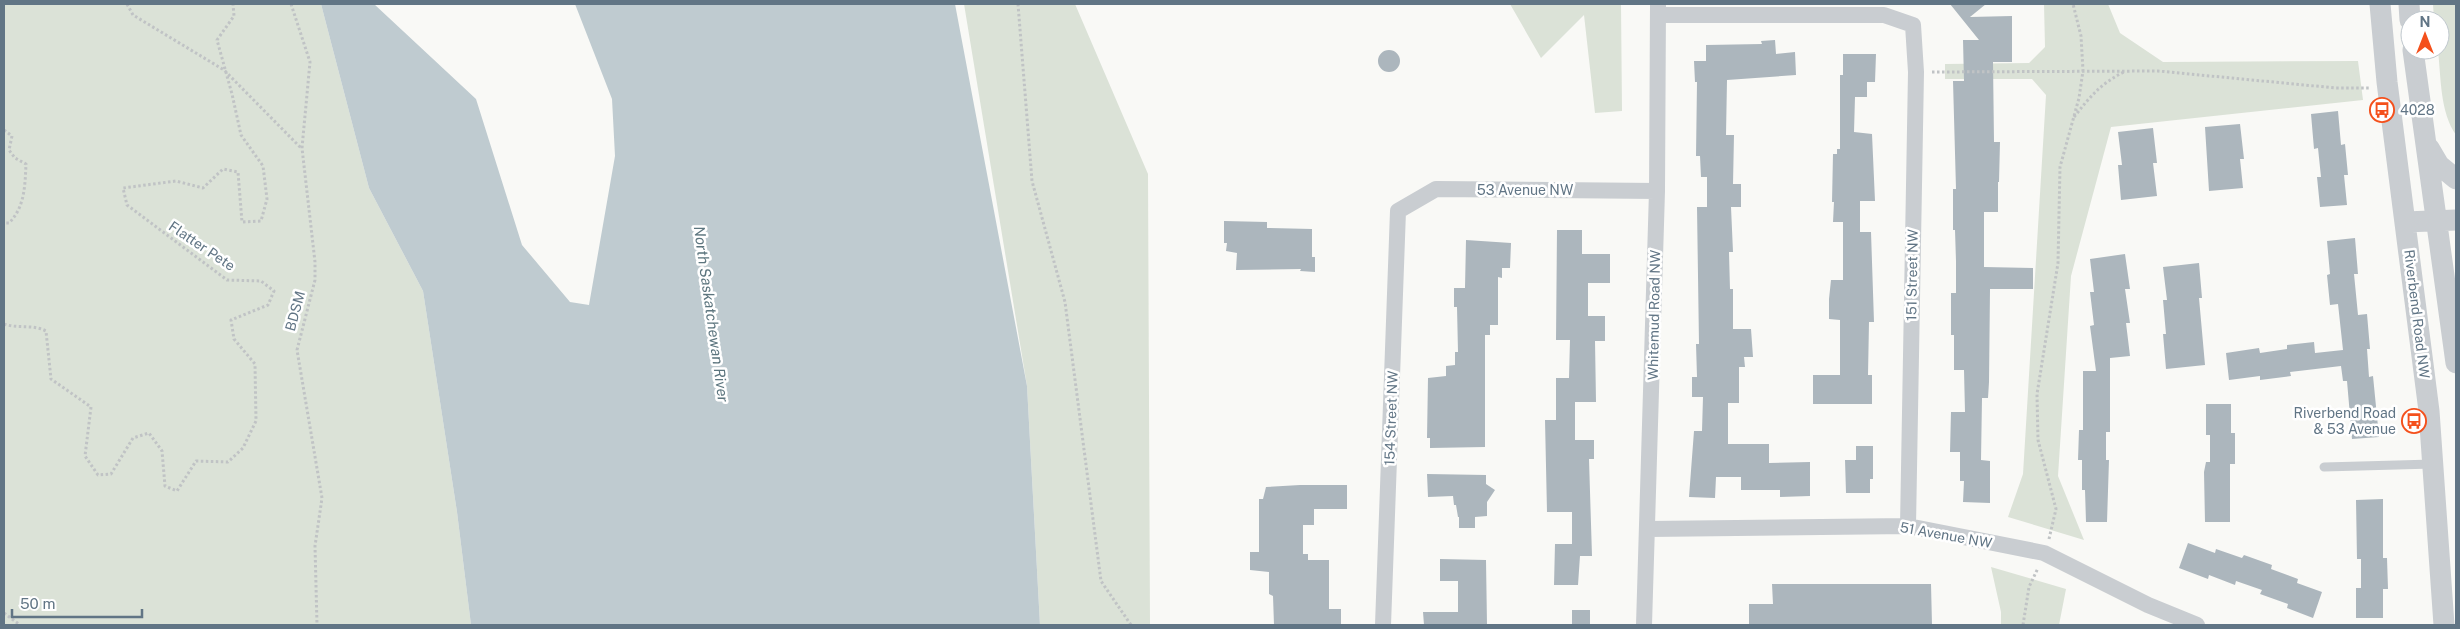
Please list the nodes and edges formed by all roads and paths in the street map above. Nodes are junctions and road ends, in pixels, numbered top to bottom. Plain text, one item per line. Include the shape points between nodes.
1 (127, 4) edge
2 (233, 4) edge
3 (291, 4) edge
4 (1018, 4) edge
5 (2073, 4) edge
6 (2380, 4) edge
7 (1658, 9) edge
8 (2415, 60) edge
9 (224, 70) junction
10 (2083, 71) junction
11 (2127, 71) junction
12 (1916, 72) junction
13 (2373, 88) dead end
14 (2072, 120) junction
15 (4, 130) edge
16 (2427, 146) junction
17 (302, 148) junction
18 (2456, 179) edge
19 (1657, 191) junction
20 (1398, 211) joint
21 (2447, 221) edge
22 (2405, 222) junction
23 (4, 223) edge
24 (2449, 254) edge
25 (2410, 258) junction
26 (4, 324) edge
27 (2456, 363) edge
28 (2433, 464) junction
29 (2324, 467) dead end
30 (1908, 526) junction
31 (1649, 529) junction
32 (2044, 553) junction
33 (4, 613) edge
34 (20, 625) edge
35 (317, 625) edge
36 (1132, 625) edge
37 (1383, 625) edge
38 (1644, 625) edge
39 (2023, 625) edge
40 (2197, 625) edge
41 (2444, 625) edge

1 - 9 path via 133,16
2 - 9 path via 234,16 217,40
3 - 17 path, BDSM via 310,62
4 - 36 path via 1032,181 1065,302 1101,581
5 - 10 path via 2081,36
6 - 22 street, Riverbend Road NW
7 - 12 street, 151 Street NW via 1884,15 1913,25
7 - 19 street, Whitemud Road NW
8 - 16 street
9 - 17 path
9 - 26 path, Flatter Pete via 241,135 263,166 267,199 261,221 242,222 238,172 223,169 203,188 176,181 123,188 127,206 227,280 261,281 274,290 268,305 232,320 234,339 254,364 256,421 243,448 228,462 196,461 177,491 165,486 162,452 149,433 133,438 111,474 98,475 85,456 91,407 51,379 46,332 39,327
10 - 11 path
10 - 12 path
10 - 14 path
11 - 13 path via 2158,71 2336,88
11 - 14 path via 2092,93
12 - 30 street, 151 Street NW
14 - 32 path via 2060,167 2058,263 2037,394 2038,440 2056,509
15 - 23 path via 12,136 9,150 26,164 25,189 18,215
16 - 18 street via 2439,164
16 - 21 street
17 - 35 path, BDSM via 315,280 297,350 322,498 315,546
19 - 20 street, 53 Avenue NW via 1436,189
19 - 31 street, Whitemud Road NW
20 - 37 street, 154 Street NW
21 - 22 street
21 - 24 street
22 - 25 street, Riverbend Road NW
24 - 25 street
24 - 27 street
25 - 28 street, Riverbend Road NW
28 - 29 lane
28 - 41 street, Riverbend Road NW
30 - 31 street, 51 Avenue NW
30 - 32 street, 51 Avenue NW
31 - 38 street, Whitemud Road NW
32 - 39 path via 2029,587
32 - 40 street, 51 Avenue NW via 2148,605
33 - 34 path

